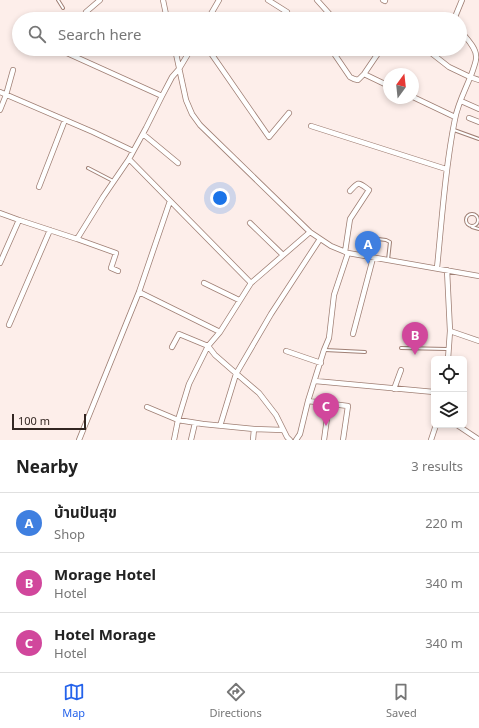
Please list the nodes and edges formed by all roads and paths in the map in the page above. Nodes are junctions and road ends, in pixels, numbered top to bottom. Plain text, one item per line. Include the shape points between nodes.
1 (58, 0) edge
2 (100, 0) edge
3 (163, 0) edge
4 (219, 0) edge
5 (268, 0) edge
6 (317, 0) edge
7 (462, 0) edge
8 (63, 8) dead end
9 (86, 12) dead end
10 (166, 12) edge
11 (212, 12) edge
12 (287, 12) dead end
13 (328, 12) edge
14 (457, 12) edge
15 (467, 39) edge
16 (73, 56) edge
17 (176, 56) edge
18 (187, 56) edge
19 (213, 56) edge
20 (336, 56) edge
21 (376, 56) edge
22 (434, 56) edge
23 (179, 69) junction
24 (13, 70) dead end
25 (364, 74) junction
26 (470, 77) junction
27 (479, 80) edge
28 (383, 83) edge
29 (0, 92) edge
30 (6, 94) junction
31 (162, 96) junction
32 (419, 100) edge
33 (461, 101) junction
34 (479, 109) edge
35 (0, 110) edge
36 (289, 113) dead end
37 (455, 117) junction
38 (469, 118) dead end
39 (66, 120) junction
40 (479, 122) edge
41 (311, 126) dead end
42 (453, 129) junction
43 (142, 134) junction
44 (479, 139) edge
45 (133, 151) junction
46 (128, 159) junction
47 (178, 163) dead end
48 (88, 168) dead end
49 (446, 170) junction
50 (114, 182) junction
51 (40, 187) dead end
52 (350, 191) dead end
53 (170, 200) junction
54 (0, 213) edge
55 (19, 220) junction
56 (478, 220) edge
57 (250, 223) dead end
58 (471, 227) junction
59 (50, 230) junction
60 (479, 230) edge
61 (310, 232) junction
62 (77, 239) junction
63 (320, 239) junction
64 (378, 239) dead end
65 (347, 252) junction
66 (283, 255) junction
67 (373, 258) junction
68 (388, 260) junction
69 (0, 263) edge
70 (437, 268) junction
71 (447, 270) junction
72 (118, 271) dead end
73 (479, 276) edge
74 (204, 282) dead end
75 (251, 283) junction
76 (139, 292) junction
77 (240, 300) junction
78 (9, 324) dead end
79 (450, 331) junction
80 (220, 332) junction
81 (353, 334) dead end
82 (479, 341) edge
83 (208, 346) junction
84 (172, 347) dead end
85 (401, 348) dead end
86 (449, 349) junction
87 (324, 350) junction
88 (286, 351) dead end
89 (365, 352) dead end
90 (448, 356) edge
91 (320, 363) junction
92 (401, 370) dead end
93 (236, 374) junction
94 (315, 381) junction
95 (394, 388) junction
96 (431, 392) edge
97 (308, 401) junction
98 (329, 404) junction
99 (147, 407) dead end
100 (178, 420) junction
101 (195, 423) junction
102 (220, 426) junction
103 (435, 428) edge
104 (462, 428) edge
105 (254, 430) junction
106 (283, 430) junction
107 (478, 439) dead end
108 (79, 440) edge
109 (174, 440) edge
110 (191, 440) edge
111 (253, 440) edge
112 (290, 440) edge
113 (296, 440) edge
114 (324, 440) edge
115 (343, 440) edge
116 (431, 440) edge

1 - 8 lane
2 - 9 street
3 - 10 street
4 - 11 street
5 - 12 street
6 - 13 street
7 - 14 street
15 - 26 street via 476,55
16 - 31 street
17 - 23 street
18 - 23 street
19 - 36 street via 269,137
20 - 25 street via 350,77 358,80
21 - 25 street
22 - 26 street via 449,68
23 - 31 street
23 - 61 street via 186,100 200,125
24 - 30 street
25 - 28 street
26 - 27 street
26 - 33 street
29 - 30 street
30 - 35 street
30 - 39 street
31 - 43 street
32 - 37 street
33 - 34 street
33 - 37 street
37 - 42 street
38 - 40 street
39 - 45 street
39 - 51 street
41 - 49 street
42 - 44 lane
42 - 49 street
43 - 45 street
43 - 47 street
45 - 46 street
46 - 50 street
46 - 53 street
48 - 50 lane
49 - 70 street
50 - 62 street
52 - 65 street via 356,184 361,184 369,190 350,219
53 - 75 street
53 - 76 street
54 - 55 street
55 - 59 street
55 - 69 street
56 - 58 lane via 477,224
56 - 58 lane via 474,214 467,216 465,222
57 - 66 street
58 - 60 lane
59 - 62 street
59 - 78 street
61 - 63 street
61 - 66 street
62 - 72 street via 116,253 111,268
63 - 65 street
63 - 93 street
64 - 68 lane via 390,242
65 - 67 street
65 - 87 street via 334,295
66 - 75 street
67 - 68 street
67 - 81 street
68 - 70 street
70 - 71 street
71 - 73 street
71 - 79 street
74 - 77 street
75 - 77 street
76 - 80 street
76 - 108 street
77 - 80 street
79 - 82 street
79 - 86 street
80 - 83 street
83 - 84 street via 179,334
83 - 93 street
83 - 100 street via 189,384
85 - 86 lane
86 - 90 street
87 - 89 lane
87 - 91 street
88 - 91 street
91 - 94 street
92 - 95 street
93 - 102 street
93 - 106 street via 259,393 276,415
94 - 95 street
94 - 97 street
95 - 96 street
97 - 98 street
97 - 113 street via 300,434
98 - 114 street
98 - 115 street via 348,406
99 - 100 street
100 - 101 street
100 - 109 street
101 - 102 street
101 - 110 street
102 - 105 street
103 - 116 street
104 - 107 street
105 - 106 street
105 - 111 street
106 - 112 street

